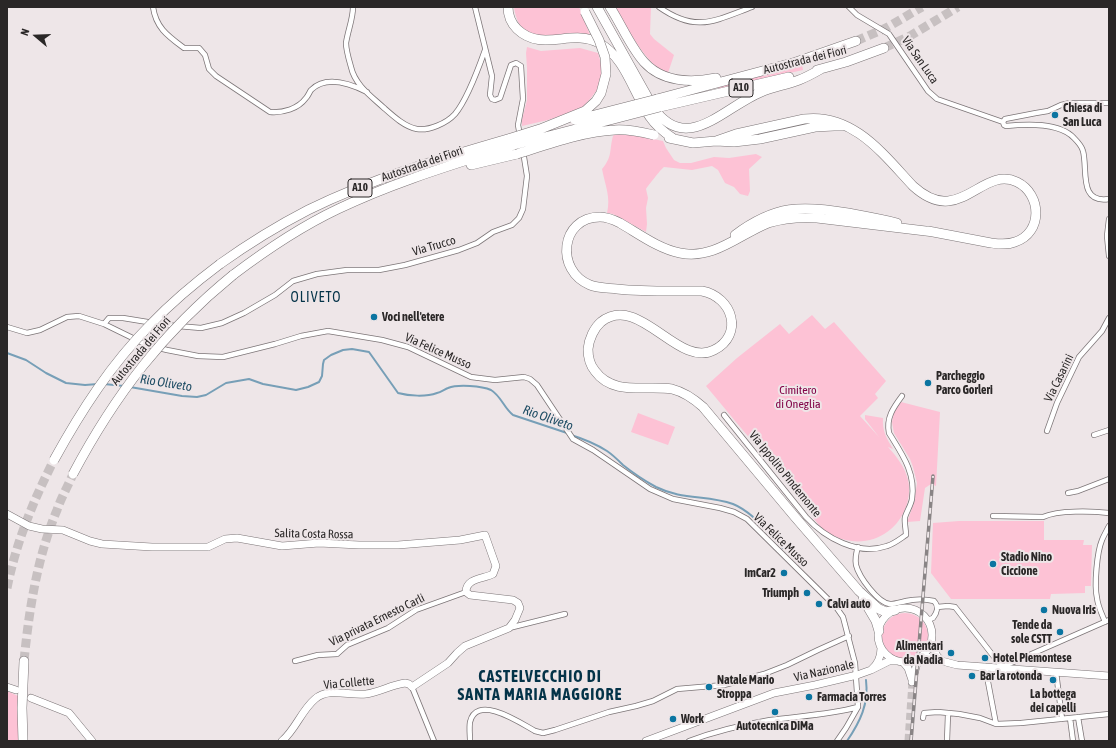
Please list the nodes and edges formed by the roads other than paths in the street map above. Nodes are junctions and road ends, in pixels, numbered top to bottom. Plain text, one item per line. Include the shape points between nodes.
1 (153, 7) edge
2 (353, 7) edge
3 (475, 7) edge
4 (508, 7) edge
5 (597, 7) edge
6 (610, 7) edge
7 (659, 7) edge
8 (752, 7) edge
9 (849, 7) edge
10 (584, 10) edge
11 (856, 41) tunnel mouth
12 (884, 48) tunnel mouth
13 (485, 50) junction
14 (821, 70) junction
15 (753, 73) junction
16 (367, 92) junction
17 (659, 103) junction
18 (1109, 103) edge
19 (1003, 122) junction
20 (538, 130) junction
21 (674, 139) junction
22 (514, 146) junction
23 (1109, 199) edge
24 (1109, 219) edge
25 (1109, 256) edge
26 (1109, 318) edge
27 (104, 324) junction
28 (7, 327) edge
29 (902, 396) dead end
30 (724, 415) dead end
31 (1109, 430) edge
32 (1047, 431) dead end
33 (1094, 435) dead end
34 (54, 460) tunnel mouth
35 (73, 474) tunnel mouth
36 (1109, 479) edge
37 (1068, 492) dead end
38 (1109, 513) edge
39 (7, 514) edge
40 (993, 516) dead end
41 (1109, 526) edge
42 (485, 535) joint
43 (858, 547) junction
44 (859, 591) junction
45 (466, 592) junction
46 (937, 607) junction
47 (895, 610) junction
48 (565, 614) dead end
49 (928, 620) junction
50 (1107, 621) edge
51 (509, 628) junction
52 (879, 631) junction
53 (849, 636) junction
54 (931, 643) junction
55 (881, 648) junction
56 (920, 658) junction
57 (24, 661) tunnel mouth
58 (296, 661) dead end
59 (896, 661) junction
60 (903, 662) junction
61 (944, 662) junction
62 (985, 666) junction
63 (1002, 667) junction
64 (871, 670) junction
65 (1056, 672) junction
66 (856, 675) junction
67 (1109, 676) edge
68 (7, 687) edge
69 (412, 687) junction
70 (16, 690) dead end
71 (31, 698) dead end
72 (858, 707) junction
73 (948, 714) junction
74 (1109, 714) edge
75 (1078, 717) junction
76 (923, 718) dead end
77 (1070, 718) junction
78 (1062, 719) junction
79 (996, 724) junction
80 (23, 741) edge
81 (92, 741) edge
82 (282, 741) edge
83 (434, 741) edge
84 (470, 741) edge
85 (646, 741) edge
86 (689, 741) edge
87 (837, 741) edge
88 (947, 741) edge
89 (1073, 741) edge
90 (1082, 741) edge

1 - 16 street via 160,27 173,40 184,48 199,48 216,76 270,112 280,113 295,108 320,84 329,82 357,87
2 - 16 street via 346,44 351,68 358,84
3 - 13 street
4 - 21 highway via 516,27 532,38 548,41 585,39 598,42 605,47 621,65 650,117
5 - 14 highway via 653,107 662,119 674,126 688,129 702,126 761,92
6 - 15 highway via 644,62 664,76 689,81
7 - 8 street via 686,21 702,23
9 - 19 street, Via San Luca via 857,15 889,34 928,91 937,99
10 - 20 highway, bridge via 605,57 606,74 601,93 585,111
11 - 15 highway, Autostrada dei Fiori / A10 via 796,62
12 - 14 highway, Autostrada dei Fiori / A10
13 - 16 street via 455,114 428,129 417,129 405,124
13 - 27 street, Via Trucco via 492,76 490,95 493,100 500,98 511,65 520,64 522,68 523,99 518,124 527,176 522,212 514,223 493,232 477,243 420,261 379,270 347,270 318,274 293,281 244,313 215,325 202,328 123,318 109,318
14 - 17 highway, Autostrada dei Fiori / A10
15 - 17 highway, Autostrada dei Fiori / A10
17 - 20 highway, Autostrada dei Fiori / A10, bridge
17 - 22 highway, Autostrada dei Fiori / A10, bridge
18 - 19 street via 1061,104 1042,112 1005,119
19 - 23 street, Via San Luca via 1006,126 1040,125 1068,133 1083,151 1089,193 1095,198
20 - 22 highway, Autostrada dei Fiori / A10, bridge
21 - 22 highway, bridge via 629,130 615,130
21 - 44 highway via 694,143 750,141 825,126 849,127 872,143 913,186 930,198 961,198 993,180 1004,178 1025,187 1033,196 1036,214 1031,229 1024,238 1001,244 886,220 804,208 780,211 759,219 717,249 698,254 671,251 620,223 605,218 586,220 576,226 567,242 566,253 573,272 583,281 596,287 702,291 718,297 728,307 731,318 730,331 723,344 714,351 699,353 686,350 630,316 609,317 599,324 590,339 588,352 591,365 601,379 612,385 671,389 696,400
22 - 34 highway, Autostrada dei Fiori / A10, bridge via 409,169 349,192 269,231 220,264 171,304 134,342 87,404
22 - 35 highway, Autostrada dei Fiori / A10, bridge via 380,191 337,210 263,252 232,275 186,316 147,359 109,411
24 - 25 street
26 - 32 street, Via Casarini via 1102,331 1079,357
27 - 28 street, Via Felice Musso via 79,316 67,317 40,330 27,333
27 - 53 street, Via Felice Musso via 147,345 198,356 223,357 301,336 328,332 382,340 408,347 472,377 495,380 524,377 530,379 537,385 572,439 593,450 650,489 673,499 734,512 747,519 836,607 843,617
29 - 43 street, Via Ippolito Pindemonte via 890,413 888,428 908,465 912,484 911,502 905,518 906,535 888,546
30 - 43 street, Via Ippolito Pindemonte via 812,523 832,538
31 - 33 street
36 - 37 street via 1078,491
38 - 40 street via 1092,511 1050,514 1043,517
39 - 42 street, Salita Costa Rossa via 28,526 63,530 96,543 152,547 208,547 225,539 236,538 282,546 319,543 398,545 460,540
41 - 50 street via 1101,541 1097,598
42 - 45 street, Via privata Ernesto Carli via 496,569 493,574 470,583
43 - 46 street via 858,571 885,603 934,601
44 - 47 highway via 879,609 886,612
44 - 52 highway
45 - 51 street via 470,595 516,602 519,610
45 - 58 street, Via privata Ernesto Carli via 416,610 388,628 347,645 337,654 318,655
46 - 49 street via 936,614
46 - 63 street via 955,607
47 - 49 street via 907,608
47 - 52 street via 887,615
48 - 51 street
49 - 54 street via 931,627
50 - 63 street
51 - 69 street via 466,646 448,664
52 - 55 street
53 - 66 street, Via Felice Musso
53 - 84 street via 764,674 724,685 677,689 652,701 555,730 535,731 504,714 481,711 471,720
54 - 56 street
54 - 61 street via 937,656
55 - 59 street via 887,656
55 - 64 street, Via Nazionale via 878,663
56 - 60 street
56 - 60 street via 912,682 908,668
56 - 61 street
57 - 80 highway
59 - 60 street
59 - 64 street, Via Nazionale via 889,661
61 - 62 street
62 - 63 street
62 - 79 street
63 - 65 street
64 - 66 street, Via Nazionale
65 - 67 street
65 - 78 street
66 - 72 street, Via Felice Musso
66 - 85 street, Via Nazionale via 774,693
68 - 70 street
69 - 82 street, Via Collette via 405,683 357,695 321,695 310,704 291,733
69 - 83 street
71 - 81 street via 69,713
72 - 86 street via 835,713 769,720 718,730
72 - 87 street
73 - 76 street via 924,713
73 - 79 street via 980,718
73 - 88 street
74 - 75 street
75 - 77 street
75 - 90 street
77 - 78 street
77 - 89 street
78 - 79 street

